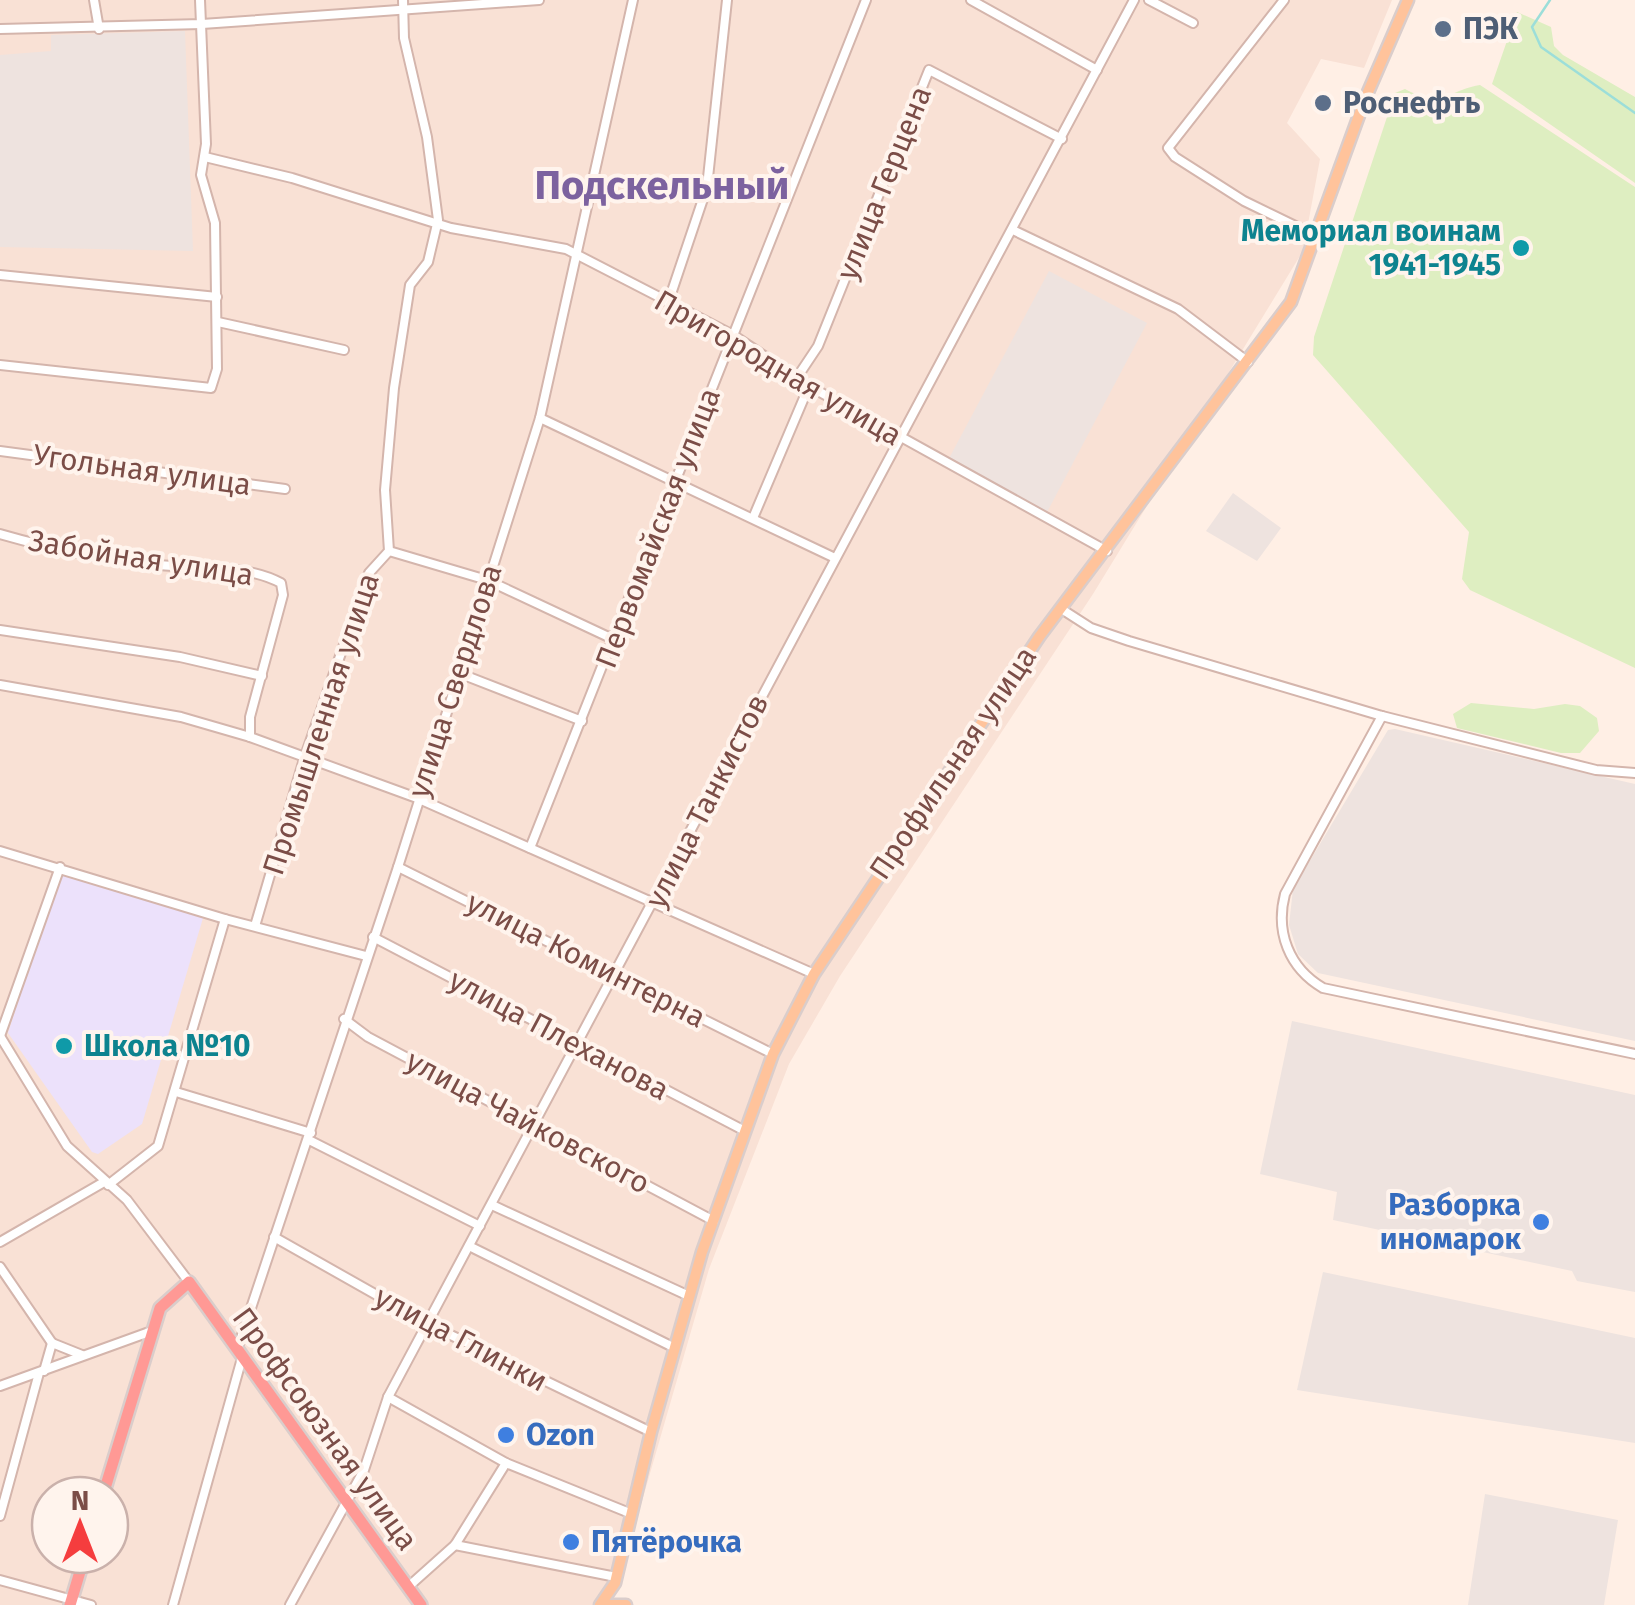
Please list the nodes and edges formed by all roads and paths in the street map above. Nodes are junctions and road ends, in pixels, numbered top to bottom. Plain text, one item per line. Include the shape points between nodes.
1 (94, 0) edge
2 (200, 0) edge
3 (539, 0) edge
4 (633, 0) edge
5 (727, 0) edge
6 (866, 0) edge
7 (971, 0) edge
8 (1134, 0) edge
9 (1149, 0) edge
10 (1284, 0) edge
11 (1408, 0) edge
12 (403, 5) edge
13 (1193, 23) dead end
14 (202, 24) junction
15 (99, 28) junction
16 (0, 29) edge
17 (1097, 70) junction
18 (1062, 139) junction
19 (205, 157) junction
20 (438, 220) junction
21 (1014, 231) junction
22 (1318, 237) junction
23 (576, 255) junction
24 (0, 275) edge
25 (216, 298) junction
26 (668, 302) junction
27 (218, 322) junction
28 (734, 334) junction
29 (344, 350) dead end
30 (1248, 362) junction
31 (0, 366) edge
32 (798, 376) junction
33 (809, 386) junction
34 (540, 418) junction
35 (901, 438) junction
36 (0, 451) edge
37 (677, 482) junction
38 (285, 489) dead end
39 (753, 518) junction
40 (0, 534) edge
41 (389, 550) junction
42 (1108, 551) junction
43 (835, 558) junction
44 (487, 580) junction
45 (1062, 610) junction
46 (0, 630) edge
47 (614, 640) junction
48 (456, 672) junction
49 (262, 676) junction
50 (0, 684) edge
51 (1382, 716) junction
52 (582, 721) junction
53 (250, 737) junction
54 (304, 759) junction
55 (1635, 773) edge
56 (416, 798) junction
57 (530, 848) junction
58 (0, 851) edge
59 (398, 867) junction
60 (60, 868) junction
61 (654, 906) junction
62 (225, 920) junction
63 (256, 926) junction
64 (373, 937) junction
65 (366, 956) junction
66 (814, 974) junction
67 (615, 978) junction
68 (344, 1019) junction
69 (0, 1036) edge
70 (577, 1046) junction
71 (3, 1048) edge
72 (773, 1054) junction
73 (1635, 1054) edge
74 (176, 1092) junction
75 (534, 1126) junction
76 (745, 1131) junction
77 (310, 1137) junction
78 (106, 1184) junction
79 (492, 1206) junction
80 (714, 1221) junction
81 (480, 1226) junction
82 (274, 1237) junction
83 (0, 1242) edge
84 (469, 1246) junction
85 (0, 1267) edge
86 (189, 1282) junction
87 (689, 1296) junction
88 (428, 1324) junction
89 (152, 1331) junction
90 (52, 1343) junction
91 (674, 1348) junction
92 (240, 1354) junction
93 (82, 1355) junction
94 (42, 1372) junction
95 (0, 1386) edge
96 (388, 1396) junction
97 (651, 1432) junction
98 (506, 1462) junction
99 (109, 1475) edge
100 (346, 1502) junction
101 (632, 1514) junction
102 (0, 1516) edge
103 (455, 1546) junction
104 (79, 1575) edge
105 (0, 1580) edge
106 (615, 1580) junction
107 (408, 1587) junction
108 (71, 1602) edge
109 (90, 1605) edge
110 (173, 1605) edge
111 (290, 1605) edge
112 (421, 1605) edge
113 (600, 1605) edge
114 (626, 1605) edge

1 - 15 street
2 - 14 street
3 - 12 street
4 - 23 street, улица Свердлова
5 - 26 street via 706,187
6 - 28 street, Первомайская улица
7 - 17 street
8 - 17 street, улица Танкистов
9 - 13 street
10 - 22 street via 1168,148 1244,200
11 - 22 main road, Профильная улица via 1347,146
12 - 14 street
12 - 20 street, Промышленная улица
14 - 15 street
14 - 19 street
15 - 16 street
17 - 18 street, улица Танкистов
18 - 21 street, улица Танкистов
18 - 32 street, улица Герцена via 929,70 818,346
19 - 20 street, Пригородная улица
19 - 25 street via 202,186 215,223
20 - 23 street, Пригородная улица
20 - 41 street, Промышленная улица via 428,262 410,285 394,388
21 - 30 street via 1178,310
21 - 35 street, улица Танкистов
22 - 30 main road, Профильная улица via 1291,302
23 - 26 street, Пригородная улица
23 - 34 street, улица Свердлова
24 - 25 street
25 - 27 street
26 - 28 street, Пригородная улица
27 - 29 street
27 - 31 street via 211,388
28 - 32 street, Пригородная улица
28 - 37 street, Первомайская улица
30 - 42 main road, Профильная улица
32 - 33 street, Пригородная улица
33 - 35 street, Пригородная улица
33 - 39 street
34 - 37 street
34 - 44 street, улица Свердлова
35 - 42 street, Пригородная улица
35 - 43 street, улица Танкистов
36 - 38 street, Угольная улица
37 - 39 street
37 - 47 street, Первомайская улица
39 - 43 street
40 - 49 street, Забойная улица via 47,548 282,583
41 - 44 street
41 - 54 street, Промышленная улица via 368,572
42 - 45 main road, Профильная улица
43 - 61 street, улица Танкистов
44 - 47 street
44 - 48 street, улица Свердлова
45 - 51 street via 1129,641
45 - 66 main road, Профильная улица
46 - 49 street
47 - 52 street, Первомайская улица
48 - 52 street
48 - 56 street, улица Свердлова
49 - 53 street
50 - 53 street via 181,717
51 - 55 street via 1596,770
51 - 73 street via 1285,894 1280,927 1302,972 1324,988
52 - 57 street, Первомайская улица
53 - 54 street
54 - 56 street
54 - 63 street, Промышленная улица
56 - 57 street
56 - 59 street, улица Свердлова
57 - 61 street
58 - 60 street
59 - 64 street, улица Свердлова
59 - 67 street, улица Коминтерна
60 - 62 street
60 - 69 street
61 - 66 street
61 - 67 street, улица Танкистов
62 - 63 street
62 - 74 street
63 - 65 street
64 - 65 street, улица Свердлова
64 - 70 street, улица Плеханова
65 - 68 street, улица Свердлова
66 - 72 main road, Профильная улица
67 - 70 street, улица Танкистов
67 - 72 street, улица Коминтерна
68 - 75 street, улица Чайковского
68 - 77 street, улица Свердлова
69 - 71 street
70 - 75 street, улица Танкистов
70 - 76 street, улица Плеханова
71 - 78 street via 67,1146
72 - 76 main road, Профильная улица
74 - 77 street
74 - 78 street via 158,1146
75 - 79 street, улица Танкистов
75 - 80 street, улица Чайковского
76 - 80 main road, Профильная улица
77 - 81 street
77 - 82 street, улица Свердлова
78 - 83 street
78 - 86 street via 140,1215
79 - 81 street, улица Танкистов
79 - 87 street
80 - 87 main road, Профильная улица
81 - 84 street, улица Танкистов
82 - 88 street, улица Глинки
82 - 92 street, улица Свердлова
84 - 88 street, улица Танкистов
84 - 91 street
85 - 90 street
86 - 89 highway via 164,1300
86 - 92 highway, Профсоюзная улица
87 - 91 main road, Профильная улица
88 - 96 street, улица Танкистов
88 - 97 street, улица Глинки
89 - 93 street
89 - 99 highway
90 - 93 street
90 - 94 street
91 - 97 main road, Профильная улица
92 - 100 highway, Профсоюзная улица
92 - 110 street, улица Свердлова
93 - 94 street
94 - 95 street
94 - 102 street
96 - 98 street
96 - 100 street, улица Танкистов
97 - 101 main road, Профильная улица
98 - 101 street
98 - 103 street
100 - 107 highway, Профсоюзная улица
100 - 111 street, улица Танкистов
101 - 106 main road, Профильная улица
103 - 106 street
103 - 107 street
104 - 108 highway
105 - 108 street
106 - 113 main road, Профильная улица
106 - 114 main road
107 - 112 highway, Профсоюзная улица
108 - 109 street
113 - 114 main road

